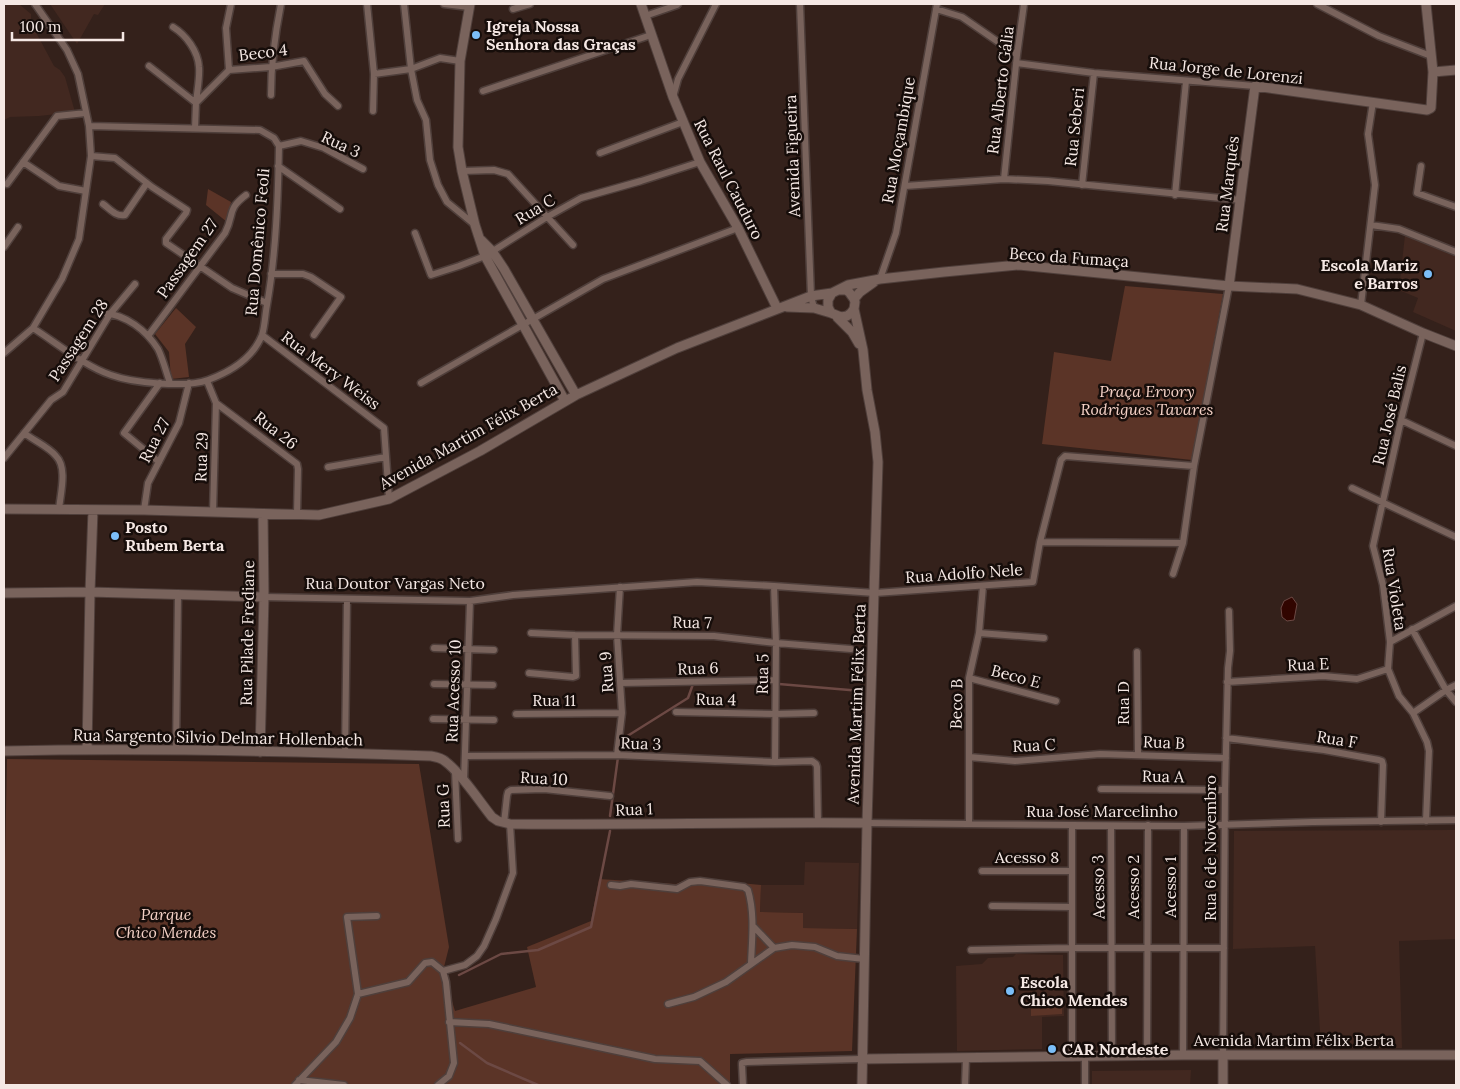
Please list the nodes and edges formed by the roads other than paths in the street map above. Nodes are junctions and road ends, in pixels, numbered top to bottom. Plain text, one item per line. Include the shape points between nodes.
1 (35, 4) edge
2 (231, 4) edge
3 (281, 4) edge
4 (367, 4) edge
5 (404, 4) edge
6 (444, 4) edge
7 (530, 4) edge
8 (641, 4) edge
9 (678, 4) edge
10 (716, 4) edge
11 (800, 4) edge
12 (1024, 4) edge
13 (1317, 4) edge
14 (1426, 4) edge
15 (469, 5) edge
16 (936, 6) edge
17 (513, 9) dead end
18 (645, 16) junction
19 (173, 28) dead end
20 (651, 34) junction
21 (1017, 55) junction
22 (1431, 56) junction
23 (460, 61) junction
24 (1016, 63) junction
25 (149, 66) dead end
26 (271, 67) junction
27 (411, 69) junction
28 (229, 70) junction
29 (1456, 70) edge
30 (1094, 72) junction
31 (1433, 72) junction
32 (374, 74) junction
33 (678, 79) junction
34 (1186, 81) junction
35 (668, 84) junction
36 (1255, 86) junction
37 (483, 91) dead end
38 (271, 95) dead end
39 (673, 97) junction
40 (1373, 102) junction
41 (196, 103) junction
42 (338, 106) dead end
43 (373, 111) dead end
44 (86, 113) junction
45 (683, 122) junction
46 (89, 126) junction
47 (195, 128) junction
48 (279, 146) junction
49 (600, 153) dead end
50 (91, 156) junction
51 (23, 162) junction
52 (700, 162) junction
53 (278, 166) junction
54 (1421, 166) dead end
55 (363, 169) dead end
56 (462, 171) junction
57 (1004, 179) junction
58 (7, 184) dead end
59 (150, 185) junction
60 (1082, 185) junction
61 (905, 186) junction
62 (86, 190) junction
63 (246, 195) dead end
64 (1175, 195) junction
65 (1241, 200) junction
66 (104, 204) dead end
67 (1456, 207) edge
68 (340, 209) dead end
69 (547, 217) junction
70 (1371, 225) junction
71 (475, 226) junction
72 (18, 227) dead end
73 (738, 228) junction
74 (415, 233) dead end
75 (573, 245) dead end
76 (4, 247) edge
77 (1456, 252) edge
78 (488, 254) junction
79 (200, 266) junction
80 (272, 274) junction
81 (878, 280) junction
82 (135, 284) dead end
83 (1230, 286) junction
84 (835, 291) junction
85 (811, 296) junction
86 (854, 299) junction
87 (267, 303) junction
88 (1361, 305) junction
89 (779, 308) junction
90 (814, 308) junction
91 (854, 309) junction
92 (107, 313) junction
93 (834, 315) junction
94 (533, 318) junction
95 (523, 324) junction
96 (33, 328) junction
97 (1423, 333) junction
98 (262, 335) junction
99 (314, 335) dead end
100 (148, 336) junction
101 (1456, 346) edge
102 (863, 350) junction
103 (4, 353) edge
104 (83, 361) junction
105 (207, 381) junction
106 (160, 383) junction
107 (170, 383) junction
108 (189, 383) junction
109 (421, 383) dead end
110 (576, 395) junction
111 (565, 400) junction
112 (216, 403) junction
113 (1401, 420) junction
114 (24, 433) junction
115 (1456, 446) edge
116 (386, 457) junction
117 (4, 458) edge
118 (159, 462) junction
119 (1194, 466) junction
120 (328, 467) dead end
121 (1352, 488) dead end
122 (389, 499) junction
123 (1383, 503) junction
124 (4, 509) edge
125 (58, 510) junction
126 (93, 510) junction
127 (144, 510) junction
128 (213, 512) junction
129 (263, 514) junction
130 (297, 514) junction
131 (1456, 536) edge
132 (1040, 542) junction
133 (1184, 543) junction
134 (1174, 574) dead end
135 (774, 586) junction
136 (984, 586) junction
137 (620, 587) junction
138 (4, 592) edge
139 (90, 592) junction
140 (875, 593) junction
141 (178, 594) junction
142 (264, 597) junction
143 (347, 599) junction
144 (470, 601) junction
145 (1456, 606) edge
146 (1230, 611) dead end
147 (1412, 629) junction
148 (531, 633) dead end
149 (979, 633) junction
150 (575, 635) junction
151 (617, 635) junction
152 (1044, 638) dead end
153 (1390, 642) junction
154 (776, 643) junction
155 (434, 648) dead end
156 (468, 649) junction
157 (851, 649) dead end
158 (494, 650) dead end
159 (1137, 652) dead end
160 (1388, 669) junction
161 (529, 673) dead end
162 (969, 678) junction
163 (775, 680) junction
164 (1227, 682) junction
165 (621, 683) junction
166 (434, 684) dead end
167 (467, 684) junction
168 (493, 685) dead end
169 (1456, 685) edge
170 (1446, 690) junction
171 (1056, 701) dead end
172 (1456, 702) edge
173 (676, 712) dead end
174 (1413, 713) junction
175 (516, 714) dead end
176 (622, 714) junction
177 (775, 714) junction
178 (814, 714) dead end
179 (433, 719) dead end
180 (466, 720) junction
181 (494, 720) dead end
182 (1226, 738) junction
183 (87, 750) junction
184 (176, 750) junction
185 (4, 751) edge
186 (260, 752) junction
187 (345, 753) junction
188 (1100, 754) joint
189 (617, 755) junction
190 (1138, 755) junction
191 (465, 756) junction
192 (969, 757) junction
193 (1226, 758) junction
194 (775, 762) junction
195 (455, 771) junction
196 (464, 782) junction
197 (1101, 789) dead end
198 (1225, 790) junction
199 (610, 796) dead end
200 (1456, 820) edge
201 (1426, 821) junction
202 (1381, 822) junction
203 (818, 823) junction
204 (867, 823) junction
205 (507, 824) junction
206 (968, 824) junction
207 (1148, 825) junction
208 (1224, 825) junction
209 (1072, 826) junction
210 (1110, 826) junction
211 (1184, 826) junction
212 (458, 839) dead end
213 (982, 871) dead end
214 (1071, 871) junction
215 (610, 884) dead end
216 (992, 906) dead end
217 (1071, 906) junction
218 (377, 916) dead end
219 (753, 926) junction
220 (774, 948) junction
221 (1072, 948) junction
222 (1112, 948) junction
223 (1147, 948) junction
224 (1183, 948) junction
225 (1224, 948) junction
226 (971, 950) dead end
227 (864, 959) junction
228 (751, 963) junction
229 (443, 971) junction
230 (358, 994) junction
231 (668, 1004) dead end
232 (449, 1022) junction
233 (1148, 1055) junction
234 (1183, 1055) junction
235 (1223, 1055) junction
236 (1456, 1055) edge
237 (1112, 1056) junction
238 (1072, 1057) junction
239 (1085, 1057) junction
240 (966, 1058) junction
241 (861, 1059) junction
242 (297, 1083) edge
243 (344, 1085) edge
244 (438, 1085) edge
245 (727, 1085) edge
246 (743, 1085) edge
247 (862, 1085) edge
248 (965, 1085) edge
249 (1085, 1085) edge
250 (1223, 1085) edge

1 - 44 street via 67,50 78,74
2 - 28 street via 226,28
3 - 26 street
4 - 32 street
5 - 27 street
6 - 15 street
7 - 17 street
8 - 18 street, Rua Raul Cauduro
9 - 18 street
10 - 33 street
11 - 85 street, Avenida Figueira
12 - 21 street, Rua Alberto Gália
13 - 22 street via 1379,36
14 - 22 street
15 - 23 street
16 - 21 street via 962,17
16 - 61 street, Rua Moçambique
18 - 20 street, Rua Raul Cauduro
19 - 41 street via 191,42 199,65
20 - 35 street, Rua Raul Cauduro
20 - 37 street
21 - 24 street, Rua Alberto Gália
22 - 31 street
23 - 27 street via 440,58
23 - 56 street via 458,147
24 - 30 street, Rua Jorge de Lorenzi
24 - 57 street, Rua Alberto Gália
25 - 41 street
26 - 28 street, Beco 4
26 - 38 street
26 - 42 street, Beco 4 via 304,61 325,94
27 - 32 street
27 - 71 street via 417,100 426,120 430,160 438,185 447,202
28 - 41 street
29 - 31 street
30 - 34 street, Rua Jorge de Lorenzi
30 - 60 street, Rua Seberi
31 - 40 street, Rua Jorge de Lorenzi via 1431,108 1422,110
32 - 43 street
33 - 35 street
33 - 39 street
34 - 36 street, Rua Jorge de Lorenzi
34 - 64 street
35 - 39 street, Rua Raul Cauduro
36 - 40 street, Rua Jorge de Lorenzi
36 - 65 street, Rua Marquês
39 - 45 street, Rua Raul Cauduro
40 - 70 street via 1368,134 1375,184
41 - 47 street
44 - 46 street
44 - 51 street via 57,116
45 - 49 street
45 - 52 street, Rua Raul Cauduro
46 - 47 street, Rua Domênico Feoli
46 - 50 street
47 - 48 street, Rua Domênico Feoli via 260,130 274,138
48 - 53 street, Rua Domênico Feoli
48 - 55 street, Rua 3 via 301,141 324,148
50 - 59 street via 115,158
50 - 62 street
51 - 58 street
51 - 62 street via 59,186
52 - 69 street, Rua C via 581,198
52 - 73 street, Rua Raul Cauduro
53 - 68 street
53 - 80 street, Rua Domênico Feoli
54 - 67 street via 1417,192
56 - 69 street via 494,170 508,174
56 - 71 street
57 - 60 street
57 - 61 street
59 - 66 street via 125,215 117,215
59 - 79 street via 187,210 165,241
60 - 64 street
61 - 81 street, Rua Moçambique via 896,233
62 - 96 street via 79,239 62,279
63 - 79 street, Passagem 27 via 234,205 229,226
64 - 65 street
65 - 83 street, Rua Marquês
69 - 75 street
69 - 78 street, Rua C
70 - 77 street via 1398,229
70 - 88 street
71 - 78 street
72 - 76 street
73 - 89 street, Rua Raul Cauduro
73 - 94 street via 604,279
74 - 78 street, Rua C via 431,275
78 - 94 street
78 - 95 street
79 - 87 street via 232,288
79 - 100 street, Passagem 27
80 - 87 street, Rua Domênico Feoli
80 - 99 street via 303,274 341,297
81 - 83 street, Beco da Fumaça via 1019,265
81 - 84 street, Beco da Fumaça via 848,285
81 - 86 street
82 - 92 street, Passagem 28
83 - 88 street, Beco da Fumaça via 1297,290
83 - 119 street
84 - 85 street, Avenida Martim Félix Berta
84 - 86 street via 846,290
84 - 93 street via 828,300
85 - 89 street, Avenida Martim Félix Berta
85 - 90 street, Avenida Figueira
86 - 91 street
87 - 98 street, Rua Domênico Feoli
88 - 97 street, Beco da Fumaça
89 - 90 street, Avenida Martim Félix Berta
89 - 110 street, Avenida Martim Félix Berta via 676,348
90 - 93 street, Avenida Martim Félix Berta
91 - 93 street via 847,316
91 - 102 street, Avenida Martim Félix Berta
92 - 100 street via 130,321
92 - 104 street, Passagem 28
93 - 102 street, Avenida Martim Félix Berta via 852,332
94 - 95 street
94 - 110 street
95 - 109 street
95 - 111 street
96 - 103 street
96 - 104 street, Rua Domênico Feoli
97 - 101 street, Beco da Fumaça
97 - 113 street, Rua José Balis
98 - 105 street, Rua Domênico Feoli via 253,352 236,368
98 - 116 street, Rua Mery Weiss via 384,428
100 - 107 street via 158,350
102 - 140 street, Avenida Martim Félix Berta via 878,462
104 - 106 street, Rua Domênico Feoli via 109,375 134,382
104 - 114 street, Passagem 28 via 63,392
105 - 108 street, Rua Domênico Feoli
105 - 112 street
106 - 107 street, Rua Domênico Feoli
106 - 118 street via 124,433
107 - 108 street, Rua Domênico Feoli
108 - 118 street, Rua 27 via 180,422
110 - 111 street, Avenida Martim Félix Berta
111 - 122 street, Avenida Martim Félix Berta via 480,451
112 - 128 street, Rua 29
112 - 130 street, Rua 26 via 296,464
113 - 115 street
113 - 123 street, Rua José Balis
114 - 117 street, Passagem 28
114 - 125 street via 56,455 62,464
116 - 120 street
116 - 122 street
118 - 127 street, Rua 27 via 148,483
119 - 132 street, Rua Adolfo Nele via 1062,457
119 - 133 street
121 - 123 street
122 - 130 street, Avenida Martim Félix Berta via 319,515
123 - 131 street
123 - 153 street, Rua Violeta via 1373,546 1383,585
124 - 125 street, Avenida Martim Félix Berta
125 - 126 street, Avenida Martim Félix Berta
126 - 127 street, Avenida Martim Félix Berta
126 - 139 street
127 - 128 street, Avenida Martim Félix Berta
128 - 129 street, Avenida Martim Félix Berta
129 - 130 street, Avenida Martim Félix Berta
129 - 142 street, Rua Pilade Frediane
132 - 133 street
132 - 136 street, Rua Adolfo Nele via 1033,582
133 - 134 street
135 - 137 street, Rua Doutor Vargas Neto via 697,582
135 - 140 street, Rua Doutor Vargas Neto
135 - 154 street, Rua 5
136 - 140 street, Rua Adolfo Nele
136 - 149 street, Beco B
137 - 144 street, Rua Doutor Vargas Neto
137 - 151 street, Rua 9
138 - 139 street, Rua Doutor Vargas Neto
139 - 141 street, Rua Doutor Vargas Neto
139 - 183 street
140 - 204 street, Avenida Martim Félix Berta
141 - 142 street, Rua Doutor Vargas Neto
141 - 184 street
142 - 143 street, Rua Doutor Vargas Neto
142 - 186 street, Rua Pilade Frediane
143 - 144 street, Rua Doutor Vargas Neto
143 - 187 street
144 - 156 street, Rua Acesso 10
145 - 147 street
146 - 164 street, Rua 6 de Novembro
147 - 153 street
147 - 170 street
148 - 150 street, Rua 7
149 - 152 street
149 - 162 street, Beco B
150 - 151 street, Rua 7
150 - 161 street via 576,676
151 - 154 street, Rua 7 via 714,636
151 - 165 street, Rua 9
153 - 160 street, Rua Violeta
154 - 157 street, Rua 7
154 - 163 street, Rua 5
155 - 156 street
156 - 158 street
156 - 167 street, Rua Acesso 10
159 - 190 street, Rua D
160 - 164 street, Rua E via 1357,679 1323,676
160 - 174 street, Rua Violeta via 1399,696
162 - 171 street, Beco E
162 - 192 street, Beco B
163 - 165 street, Rua 6
163 - 177 street, Rua 5
164 - 182 street, Rua 6 de Novembro
165 - 176 street, Rua 9
166 - 167 street
167 - 168 street
167 - 180 street, Rua Acesso 10
169 - 170 street
170 - 172 street
170 - 174 street
173 - 177 street, Rua 4
174 - 201 street, Rua Violeta via 1429,751
175 - 176 street, Rua 11
176 - 189 street, Rua 9
177 - 178 street, Rua 4
177 - 194 street, Rua 5
179 - 180 street
180 - 181 street
180 - 191 street, Rua Acesso 10
182 - 193 street, Rua 6 de Novembro
182 - 202 street, Rua F via 1382,761
183 - 184 street, Rua Sargento Silvio Delmar Hollenbach
183 - 185 street, Rua Sargento Silvio Delmar Hollenbach
184 - 186 street, Rua Sargento Silvio Delmar Hollenbach
186 - 187 street, Rua Sargento Silvio Delmar Hollenbach
187 - 195 street, Rua Sargento Silvio Delmar Hollenbach via 438,757
188 - 190 street, Rua B
188 - 192 street, Rua C via 1015,761
189 - 191 street, Rua 3
189 - 194 street, Rua 3
190 - 193 street, Rua B
191 - 196 street, Rua Acesso 10
192 - 206 street, Beco B
193 - 198 street, Rua 6 de Novembro
194 - 203 street, Rua 3 via 812,761 816,764
195 - 196 street
195 - 212 street, Rua G
196 - 205 street via 492,817
197 - 198 street, Rua A
198 - 208 street, Rua 6 de Novembro
199 - 205 street, Rua 10 via 544,789 511,790 507,796
200 - 201 street, Rua José Marcelinho
201 - 202 street, Rua José Marcelinho
202 - 208 street, Rua José Marcelinho
203 - 204 street, Rua 1
203 - 205 street, Rua 1
204 - 206 street, Rua José Marcelinho
204 - 227 street, Avenida Martim Félix Berta
205 - 229 street via 513,873 496,919 477,956 465,965
206 - 209 street, Rua José Marcelinho
207 - 210 street, Rua José Marcelinho
207 - 211 street, Rua José Marcelinho
207 - 223 street, Acesso 2
208 - 211 street, Rua José Marcelinho
208 - 225 street, Rua 6 de Novembro
209 - 210 street, Rua José Marcelinho
209 - 214 street
210 - 222 street, Acesso 3
211 - 224 street, Acesso 1
213 - 214 street, Acesso 8
214 - 217 street
215 - 219 street via 677,889 700,881 744,887 750,895
216 - 217 street
217 - 221 street
218 - 230 street via 347,917
219 - 220 street
219 - 228 street
220 - 227 street via 792,945 815,947 837,956
220 - 228 street
221 - 222 street
221 - 226 street
221 - 238 street
222 - 223 street
222 - 237 street, Acesso 3
223 - 224 street
223 - 233 street, Acesso 2
224 - 225 street
224 - 234 street, Acesso 1
225 - 235 street, Rua 6 de Novembro
227 - 241 street, Avenida Martim Félix Berta
228 - 231 street via 726,982 694,997
229 - 230 street via 432,962 425,963 408,982
229 - 232 street
230 - 242 street via 350,1018 336,1042
232 - 244 street via 454,1063 449,1076
232 - 245 street via 489,1024 655,1059 700,1061
233 - 234 street, Avenida Martim Félix Berta
233 - 237 street, Avenida Martim Félix Berta
234 - 235 street, Avenida Martim Félix Berta
235 - 236 street, Avenida Martim Félix Berta
235 - 250 street, Rua 6 de Novembro
237 - 239 street, Avenida Martim Félix Berta
238 - 239 street, Avenida Martim Félix Berta
238 - 240 street, Avenida Martim Félix Berta
239 - 249 street
240 - 241 street, Avenida Martim Félix Berta
240 - 248 street
241 - 246 street, Avenida Martim Félix Berta via 742,1063
241 - 247 street
242 - 243 street

